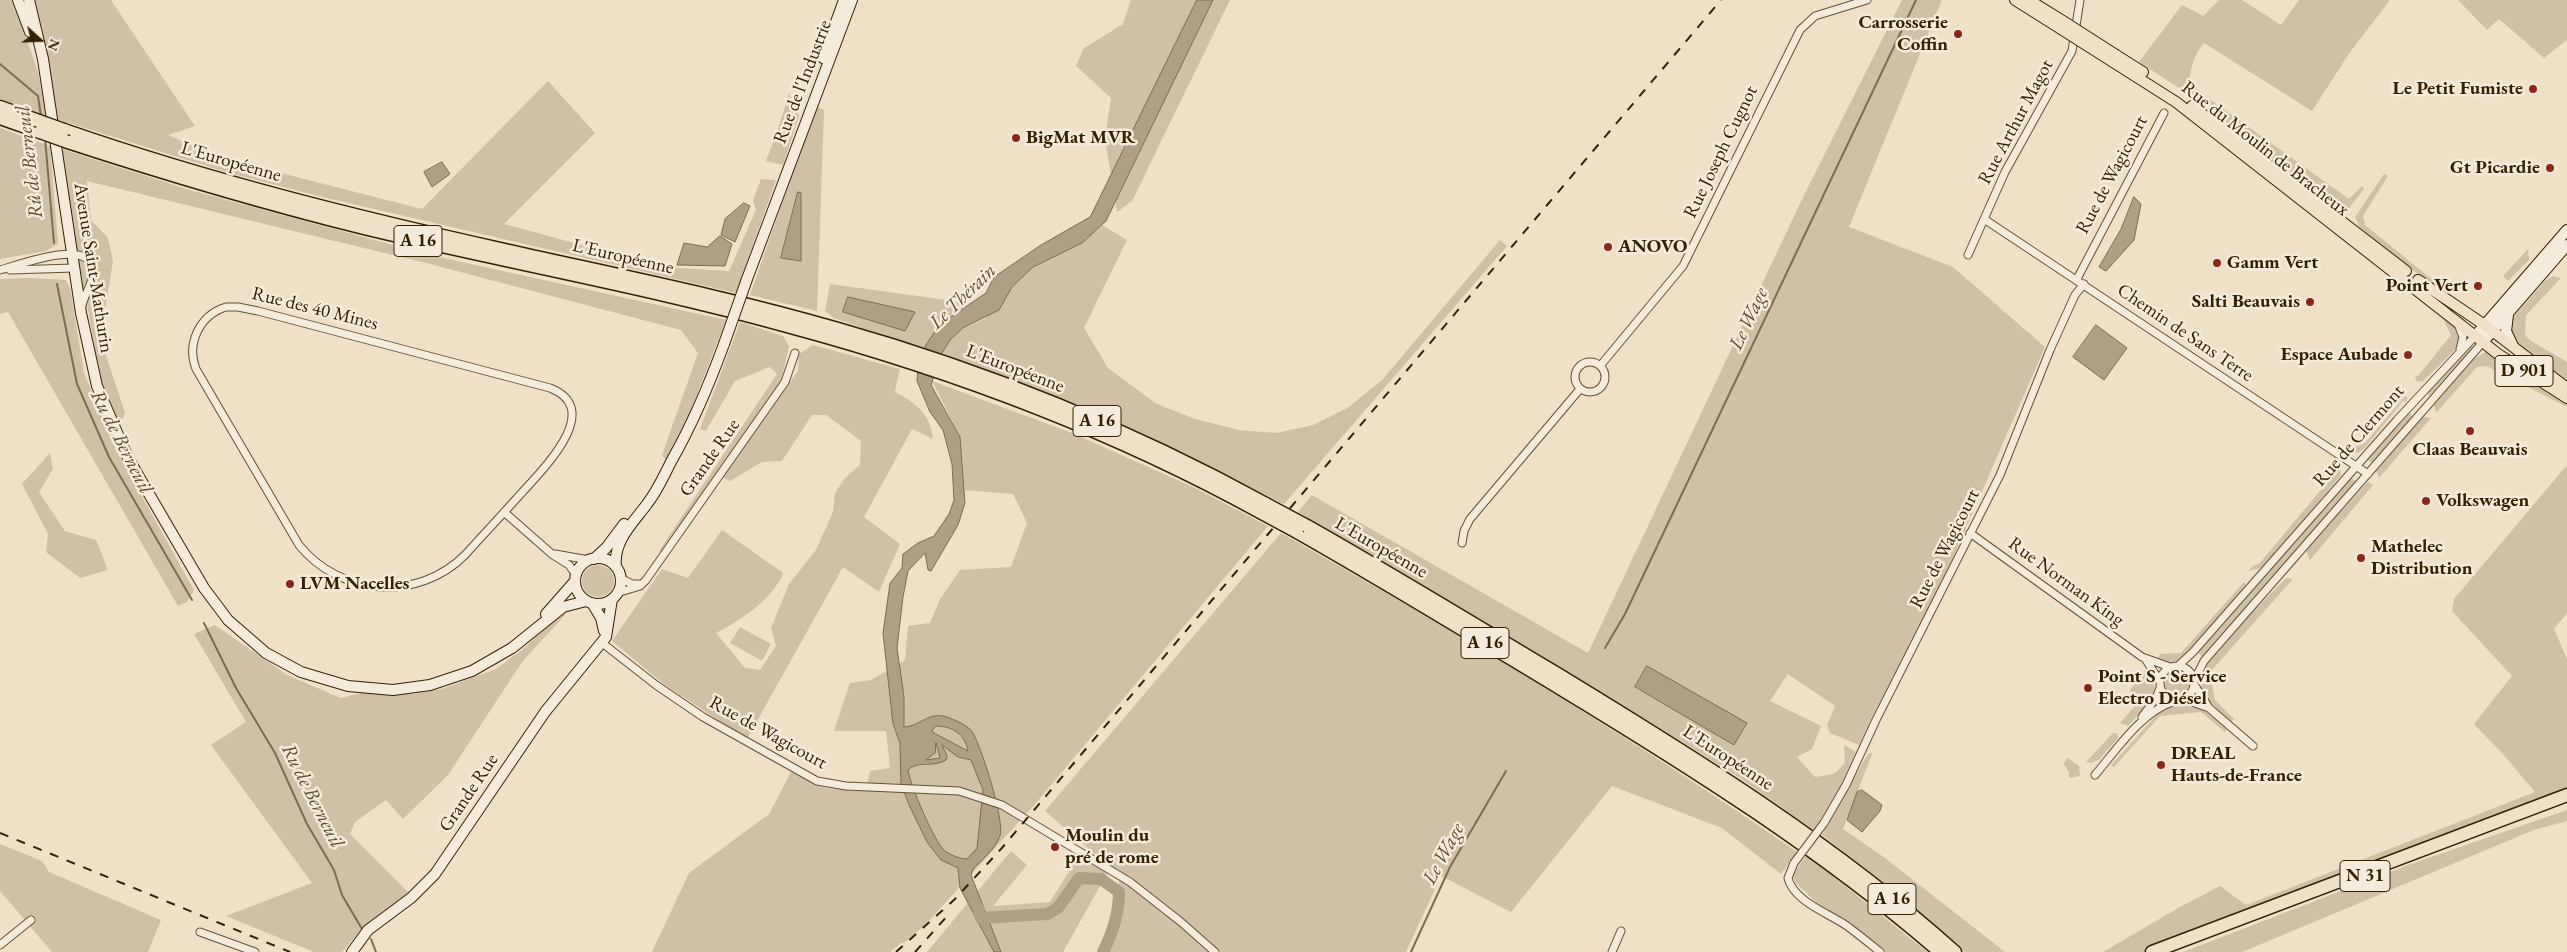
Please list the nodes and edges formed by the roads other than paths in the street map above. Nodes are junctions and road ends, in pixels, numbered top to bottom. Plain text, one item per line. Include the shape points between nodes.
1 (18, 0) edge
2 (30, 0) edge
3 (844, 0) edge
4 (852, 0) edge
5 (1867, 0) edge
6 (2080, 0) edge
7 (2024, 1) edge
8 (2115, 58) junction
9 (0, 107) edge
10 (49, 108) junction
11 (2164, 113) dead end
12 (0, 118) edge
13 (38, 126) junction
14 (785, 175) junction
15 (1984, 219) junction
16 (2567, 230) edge
17 (2567, 245) edge
18 (71, 253) junction
19 (1968, 255) dead end
20 (74, 268) junction
21 (2078, 279) junction
22 (2084, 284) junction
23 (2510, 312) junction
24 (81, 313) junction
25 (2450, 314) junction
26 (2482, 324) junction
27 (2492, 332) junction
28 (2480, 338) junction
29 (2517, 351) junction
30 (795, 353) dead end
31 (2456, 356) junction
32 (1600, 366) junction
33 (2567, 388) edge
34 (1580, 389) junction
35 (2416, 398) junction
36 (2567, 398) edge
37 (2425, 409) junction
38 (671, 462) junction
39 (2356, 466) junction
40 (2368, 474) junction
41 (504, 512) junction
42 (1302, 529) junction
43 (1970, 533) junction
44 (1462, 542) dead end
45 (549, 551) junction
46 (591, 560) junction
47 (616, 567) junction
48 (575, 578) junction
49 (620, 578) junction
50 (646, 580) junction
51 (615, 596) junction
52 (589, 602) junction
53 (602, 642) junction
54 (518, 644) junction
55 (2142, 657) junction
56 (2174, 666) junction
57 (2194, 683) junction
58 (2160, 684) junction
59 (2183, 699) junction
60 (2175, 701) junction
61 (2209, 708) junction
62 (2135, 728) junction
63 (2253, 746) dead end
64 (2095, 775) dead end
65 (2567, 795) edge
66 (2567, 804) edge
67 (31, 920) dead end
68 (1622, 931) dead end
69 (200, 932) dead end
70 (0, 945) edge
71 (255, 952) edge
72 (352, 952) edge
73 (1214, 952) edge
74 (1612, 952) edge
75 (1880, 952) edge
76 (1940, 952) edge
77 (1955, 952) edge
78 (2152, 952) edge
79 (2165, 952) edge

1 - 10 street, Avenue Saint-Mathurin via 29,26
2 - 10 street, Avenue Saint-Mathurin via 43,59
3 - 14 street, Rue de l'Industrie
4 - 14 street, Rue de l'Industrie
5 - 32 street, Rue Joseph Cugnot via 1815,16 1800,30 1686,260 1675,278
6 - 15 street, Rue Arthur Magot via 2072,52 2015,152
7 - 8 main road, Rue du Moulin de Bracheux, bridge
8 - 25 main road, Rue du Moulin de Bracheux
8 - 26 main road, Rue du Moulin de Bracheux via 2216,123 2423,284
9 - 13 highway, L'Européenne / A 16
10 - 18 street, Avenue Saint-Mathurin
11 - 21 street, Rue de Wagicourt
12 - 13 highway, L'Européenne / A 16
13 - 42 highway, L'Européenne / A 16, bridge via 277,206 906,355 950,370 1094,431
14 - 38 street, Rue de l'Industrie, bridge via 698,411
15 - 19 street, Rue Arthur Magot
15 - 21 street, Chemin de Sans Terre
16 - 26 street, Rue de Clermont
17 - 23 street, Rue de Clermont
18 - 20 street, Avenue Saint-Mathurin
18 - 20 street via 0,270
18 - 24 street via 85,256 93,270
20 - 24 street, Avenue Saint-Mathurin
21 - 22 street, Chemin de Sans Terre
22 - 39 street, Chemin de Sans Terre
22 - 43 street, Rue de Wagicourt via 2043,367 2005,465
23 - 27 street, Rue de Clermont
23 - 29 street via 2506,331
24 - 54 street, Avenue Saint-Mathurin via 97,386 128,458 212,600 233,625 266,653 301,672 332,683 393,690 430,685 464,674
25 - 28 main road, Rue du Moulin de Bracheux
25 - 31 street via 2463,333 2462,345
26 - 27 main road, Rue du Moulin de Bracheux
26 - 28 street, Rue de Clermont
27 - 28 street, Rue de Clermont
27 - 29 main road, D 901
28 - 31 street, Rue de Clermont
28 - 36 main road, D 901 via 2504,358
28 - 37 street, Rue de Clermont
29 - 33 main road, D 901
30 - 50 street, Grande Rue via 785,382
31 - 35 street, Rue de Clermont
32 - 34 street via 1605,376 1602,386 1593,392
32 - 34 street via 1589,362 1578,367 1574,378
34 - 44 street via 1470,519
35 - 37 street
35 - 39 street, Rue de Clermont
37 - 40 street, Rue de Clermont
38 - 46 street via 606,548
38 - 47 street via 657,489 624,535 617,551
39 - 40 street, Chemin de Sans Terre
39 - 56 street, Rue de Clermont via 2193,652
40 - 57 street, Rue de Clermont via 2204,661
41 - 41 street, Rue des 40 Mines via 564,442 571,410 561,393 546,386 243,307 216,311 197,331 192,352 199,376 295,540 327,570 352,582 374,587 395,588 417,583 456,563
41 - 45 street
42 - 76 highway, L'Européenne / A 16 via 1711,781 1841,871
42 - 77 highway, L'Européenne / A 16 via 1596,697 1738,786 1853,867
43 - 55 street, Rue Norman King
43 - 75 street, Rue de Wagicourt, bridge via 1846,785 1824,823 1794,863 1788,878 1794,889 1818,910 1843,923
45 - 46 street
45 - 48 street via 569,566
46 - 47 street via 605,560
46 - 48 street via 581,566
47 - 49 street
48 - 52 street via 578,592
48 - 54 street
49 - 50 street via 634,584
49 - 51 street, Grande Rue
50 - 51 street, Grande Rue via 640,586
51 - 52 street, Grande Rue via 602,604
51 - 53 street, Grande Rue via 609,609 608,633
52 - 53 street via 603,623
52 - 54 street, Grande Rue via 563,607
53 - 72 street, Grande Rue via 545,712 435,874 411,898 368,930
53 - 73 street, Rue de Wagicourt via 703,717 811,778 840,785 958,791 997,803 1130,882
55 - 56 street, Rue Norman King
55 - 58 street, Rue Norman King via 2156,672
56 - 57 street via 2189,670
56 - 58 street via 2162,673
57 - 59 street via 2191,693
57 - 61 street
58 - 60 street via 2166,697
58 - 62 street via 2155,700
59 - 60 street
59 - 61 street
60 - 62 street via 2154,712
61 - 63 street
62 - 64 street
65 - 78 highway, N 31
66 - 79 highway, N 31 via 2407,860
67 - 70 street
68 - 74 street
69 - 71 street

